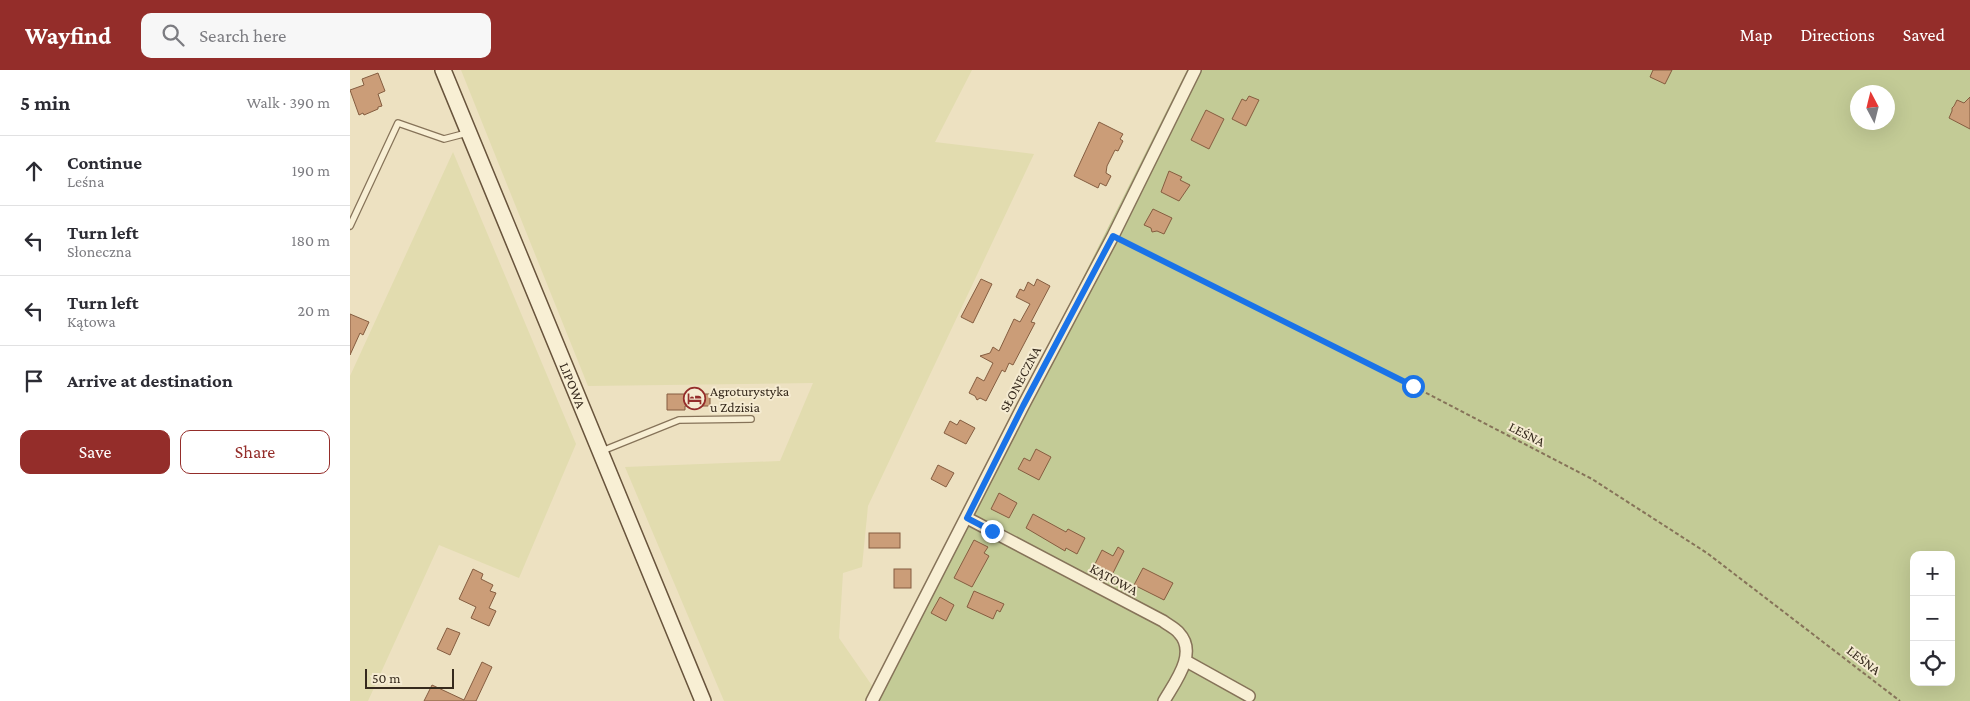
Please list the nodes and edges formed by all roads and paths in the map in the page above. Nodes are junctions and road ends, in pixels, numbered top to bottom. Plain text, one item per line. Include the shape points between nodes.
1 (443, 70) edge
2 (1195, 70) edge
3 (469, 133) junction
4 (350, 226) edge
5 (1113, 236) junction
6 (751, 419) dead end
7 (600, 452) junction
8 (967, 518) junction
9 (1186, 661) junction
10 (1249, 696) dead end
11 (703, 701) edge
12 (872, 701) edge
13 (1164, 701) edge
14 (1900, 701) edge

1 - 3 main road, LIPOWA
2 - 5 street, SŁONECZNA
3 - 4 lane via 444,138 398,123
3 - 7 main road, LIPOWA
5 - 8 street, SŁONECZNA
5 - 14 path, LEŚNA via 1592,478 1707,553
6 - 7 lane via 679,420
7 - 11 main road, LIPOWA
8 - 9 street, KĄTOWA via 1163,621 1185,641
8 - 12 street, SŁONECZNA
9 - 10 street
9 - 13 street

